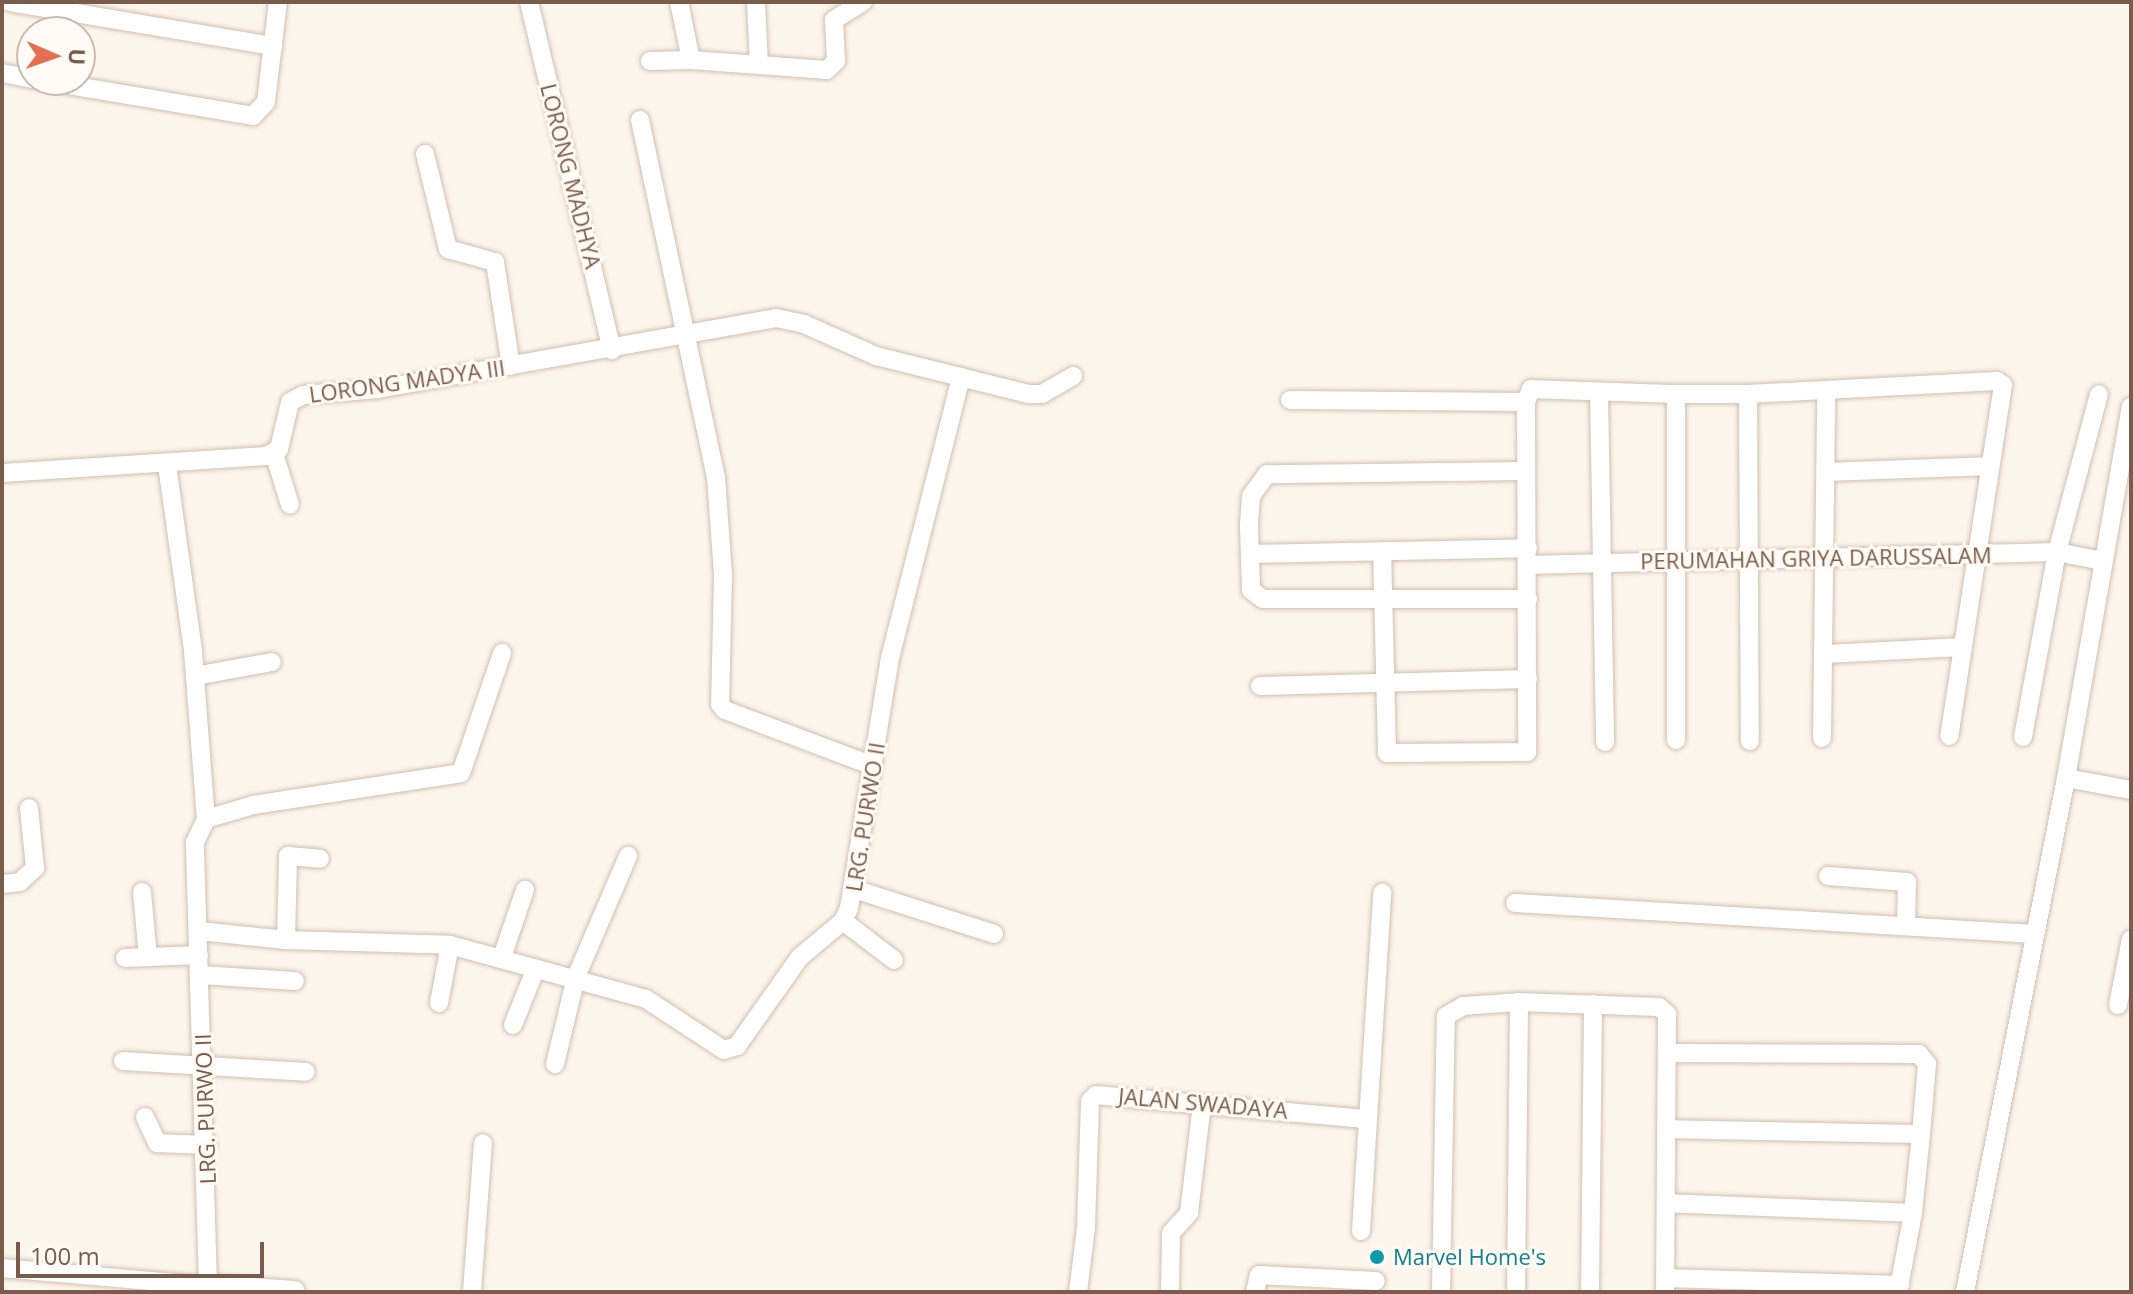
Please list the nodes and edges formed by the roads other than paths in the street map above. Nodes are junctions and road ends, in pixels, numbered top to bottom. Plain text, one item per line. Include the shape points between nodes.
1 (10, 2) edge
2 (278, 2) edge
3 (529, 2) edge
4 (679, 2) edge
5 (756, 2) edge
6 (863, 2) edge
7 (833, 11) edge
8 (273, 46) junction
9 (691, 60) junction
10 (650, 61) dead end
11 (759, 65) junction
12 (96, 90) edge
13 (640, 120) dead end
14 (425, 154) dead end
15 (685, 331) junction
16 (612, 350) junction
17 (511, 366) junction
18 (1073, 376) dead end
19 (961, 377) junction
20 (1826, 390) junction
21 (1599, 393) junction
22 (1676, 394) junction
23 (1748, 394) junction
24 (2099, 394) dead end
25 (1290, 400) dead end
26 (1526, 402) junction
27 (2131, 407) edge
28 (274, 453) junction
29 (167, 465) junction
30 (1990, 466) junction
31 (1526, 471) junction
32 (1827, 472) junction
33 (2, 473) edge
34 (290, 505) dead end
35 (1382, 551) junction
36 (1250, 554) junction
37 (1977, 554) junction
38 (1528, 556) junction
39 (2079, 556) junction
40 (1828, 557) junction
41 (1748, 559) junction
42 (1676, 561) junction
43 (1603, 563) junction
44 (1381, 598) junction
45 (1528, 599) junction
46 (1963, 647) junction
47 (502, 653) dead end
48 (1825, 654) junction
49 (272, 662) dead end
50 (195, 676) junction
51 (1528, 679) junction
52 (1385, 683) junction
53 (1260, 686) dead end
54 (1949, 736) dead end
55 (2023, 737) dead end
56 (1822, 738) dead end
57 (1676, 740) dead end
58 (1750, 741) dead end
59 (1605, 742) dead end
60 (873, 766) junction
61 (2066, 778) junction
62 (2131, 790) edge
63 (29, 808) dead end
64 (206, 819) junction
65 (628, 856) dead end
66 (320, 859) dead end
67 (1828, 876) dead end
68 (2, 884) edge
69 (854, 889) junction
70 (525, 890) dead end
71 (142, 892) dead end
72 (1382, 893) dead end
73 (1515, 903) dead end
74 (843, 921) junction
75 (1906, 926) junction
76 (199, 931) junction
77 (994, 934) dead end
78 (2034, 934) junction
79 (2131, 939) edge
80 (286, 940) junction
81 (450, 945) junction
82 (199, 955) junction
83 (148, 957) junction
84 (502, 957) junction
85 (125, 958) dead end
86 (894, 960) dead end
87 (536, 968) junction
88 (200, 975) junction
89 (576, 977) junction
90 (295, 981) dead end
91 (1519, 1002) junction
92 (439, 1003) dead end
93 (1593, 1004) junction
94 (2118, 1005) dead end
95 (513, 1025) dead end
96 (1667, 1053) junction
97 (123, 1061) dead end
98 (204, 1062) junction
99 (555, 1064) dead end
100 (306, 1072) dead end
101 (1202, 1104) junction
102 (145, 1117) dead end
103 (1365, 1119) junction
104 (1667, 1129) junction
105 (1921, 1134) junction
106 (483, 1143) dead end
107 (207, 1145) junction
108 (1666, 1203) junction
109 (1913, 1213) junction
110 (1361, 1231) dead end
111 (2, 1268) edge
112 (1376, 1281) dead end
113 (1665, 1285) edge
114 (1899, 1288) edge
115 (207, 1289) edge
116 (294, 1292) edge
117 (472, 1292) edge
118 (1078, 1292) edge
119 (1170, 1292) edge
120 (1255, 1292) edge
121 (1441, 1292) edge
122 (1516, 1292) edge
123 (1590, 1292) edge
124 (1965, 1292) edge

1 - 8 street
2 - 8 street
3 - 16 street, LORONG MADHYA
4 - 9 street
5 - 11 street
6 - 7 street
7 - 11 street via 833,66
8 - 12 street via 266,102 253,116
9 - 10 street
9 - 11 street
13 - 15 street
14 - 17 street via 448,249 495,262
15 - 16 street, LORONG MADYA III
15 - 19 street, LORONG MADYA III via 790,320 876,356
15 - 60 street via 721,519 720,704
16 - 17 street, LORONG MADYA III
17 - 28 street, LORONG MADYA III via 378,389 303,395 290,402
18 - 19 street, LORONG MADYA III via 1042,394
19 - 60 street, LRG. PURWO II via 912,561
20 - 23 street
20 - 30 street via 2000,381
20 - 32 street
21 - 22 street
21 - 26 street via 1531,389
21 - 43 street
22 - 23 street
22 - 42 street
23 - 41 street
24 - 39 street
25 - 26 street
26 - 31 street
27 - 39 street
28 - 29 street
28 - 34 street
29 - 33 street
29 - 50 street, LRG. PURWO II
30 - 32 street
30 - 37 street
31 - 36 street via 1267,474 1251,496
31 - 38 street
32 - 40 street
35 - 36 street, PERUMAHAN GRIYA DARUSSALAM
35 - 38 street, PERUMAHAN GRIYA DARUSSALAM
35 - 44 street
36 - 44 street via 1251,590 1263,599
37 - 39 street, PERUMAHAN GRIYA DARUSSALAM
37 - 40 street, PERUMAHAN GRIYA DARUSSALAM
37 - 46 street
38 - 43 street, PERUMAHAN GRIYA DARUSSALAM
38 - 45 street
39 - 55 street
39 - 61 street
40 - 41 street, PERUMAHAN GRIYA DARUSSALAM
40 - 48 street
41 - 42 street, PERUMAHAN GRIYA DARUSSALAM
41 - 58 street
42 - 43 street, PERUMAHAN GRIYA DARUSSALAM
42 - 57 street
43 - 59 street
44 - 45 street
44 - 52 street
45 - 51 street
46 - 48 street
46 - 54 street
47 - 64 street via 461,773 253,805
48 - 56 street
49 - 50 street
50 - 64 street, LRG. PURWO II
51 - 52 street
51 - 52 street via 1527,752 1508,754 1387,753
52 - 53 street
60 - 69 street, LRG. PURWO II
61 - 62 street
61 - 78 street
63 - 68 street via 35,868 20,882
64 - 76 street, LRG. PURWO II via 195,842
65 - 89 street
66 - 80 street via 288,856
67 - 75 street via 1907,882
69 - 74 street, LRG. PURWO II
69 - 77 street
70 - 84 street
71 - 83 street
72 - 103 street
73 - 75 street
74 - 86 street
74 - 89 street, LRG. PURWO II via 812,943 731,1050 646,999
75 - 78 street
76 - 80 street, LRG. PURWO II
76 - 82 street, LRG. PURWO II
78 - 124 street
79 - 94 street
80 - 81 street, LRG. PURWO II
81 - 84 street, LRG. PURWO II
81 - 92 street
82 - 83 street
82 - 88 street, LRG. PURWO II
83 - 85 street
84 - 87 street, LRG. PURWO II
87 - 89 street, LRG. PURWO II
87 - 95 street
88 - 90 street
88 - 98 street, LRG. PURWO II
89 - 99 street
91 - 93 street
91 - 121 street via 1452,1008 1446,1016
91 - 122 street
93 - 96 street via 1665,1010
93 - 123 street
96 - 104 street
96 - 105 street via 1919,1054 1927,1064
97 - 98 street
98 - 100 street
98 - 107 street, LRG. PURWO II
101 - 103 street, JALAN SWADAYA
101 - 118 street, JALAN SWADAYA via 1100,1094 1090,1101
101 - 119 street via 1189,1213 1171,1233
102 - 107 street via 157,1143
103 - 110 street
104 - 105 street
104 - 108 street
105 - 109 street
106 - 117 street
107 - 115 street, LRG. PURWO II
108 - 109 street
108 - 113 street
109 - 114 street
111 - 115 street
112 - 120 street via 1259,1275
113 - 114 street
115 - 116 street

